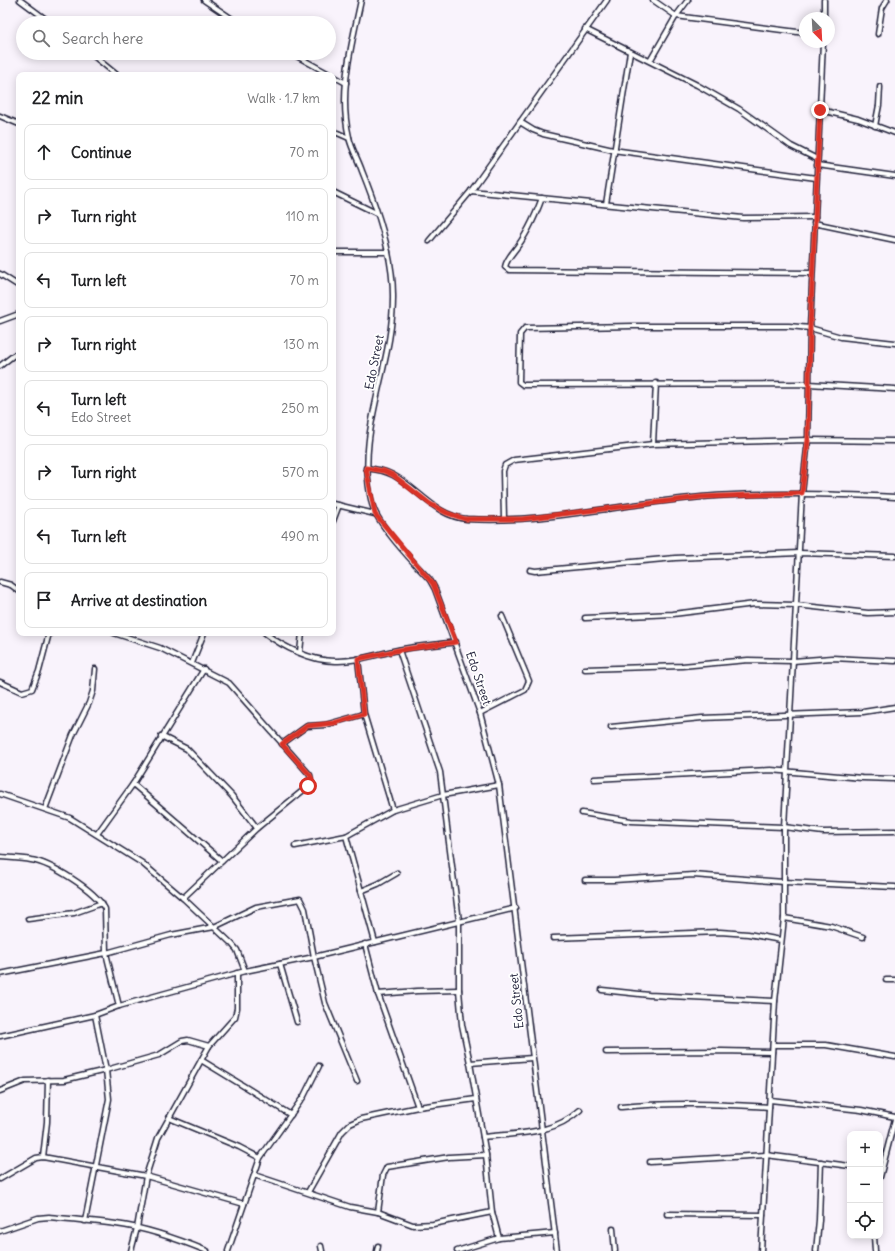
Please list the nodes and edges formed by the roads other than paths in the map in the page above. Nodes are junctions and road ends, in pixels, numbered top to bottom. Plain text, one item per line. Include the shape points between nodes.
1 (20, 0) edge
2 (204, 0) edge
3 (361, 0) edge
4 (607, 0) edge
5 (653, 0) edge
6 (688, 0) edge
7 (824, 0) edge
8 (887, 0) edge
9 (824, 12) edge
10 (42, 16) edge
11 (228, 16) edge
12 (676, 16) junction
13 (585, 29) junction
14 (799, 32) edge
15 (878, 34) dead end
16 (823, 48) edge
17 (630, 52) junction
18 (99, 60) edge
19 (303, 60) edge
20 (650, 61) junction
21 (113, 72) edge
22 (325, 72) edge
23 (336, 78) edge
24 (346, 83) junction
25 (880, 87) dead end
26 (820, 110) junction
27 (0, 116) edge
28 (520, 122) junction
29 (16, 123) edge
30 (875, 126) junction
31 (336, 132) edge
32 (895, 133) edge
33 (349, 138) junction
34 (613, 150) junction
35 (817, 159) junction
36 (817, 165) junction
37 (895, 176) edge
38 (816, 178) junction
39 (471, 191) junction
40 (336, 193) edge
41 (542, 198) junction
42 (606, 204) junction
43 (376, 213) junction
44 (815, 217) junction
45 (814, 223) junction
46 (895, 240) edge
47 (429, 241) dead end
48 (336, 252) edge
49 (388, 252) junction
50 (812, 273) junction
51 (0, 274) edge
52 (16, 284) edge
53 (16, 315) edge
54 (0, 321) edge
55 (810, 328) junction
56 (895, 344) edge
57 (16, 355) edge
58 (0, 366) edge
59 (656, 383) junction
60 (808, 384) junction
61 (895, 389) edge
62 (808, 440) junction
63 (895, 441) edge
64 (653, 444) junction
65 (366, 468) junction
66 (802, 493) junction
67 (895, 497) edge
68 (336, 504) edge
69 (339, 505) junction
70 (336, 513) edge
71 (375, 514) junction
72 (504, 519) junction
73 (799, 553) junction
74 (895, 556) edge
75 (530, 570) dead end
76 (0, 582) edge
77 (16, 589) edge
78 (796, 605) junction
79 (895, 612) edge
80 (502, 616) dead end
81 (585, 618) dead end
82 (48, 636) edge
83 (123, 636) edge
84 (203, 636) edge
85 (269, 636) edge
86 (302, 636) edge
87 (456, 642) junction
88 (399, 650) junction
89 (300, 652) junction
90 (358, 659) junction
91 (895, 661) edge
92 (793, 662) junction
93 (192, 663) junction
94 (204, 668) junction
95 (96, 669) dead end
96 (585, 669) dead end
97 (0, 682) edge
98 (895, 706) edge
99 (480, 713) junction
100 (364, 714) junction
101 (790, 714) junction
102 (610, 726) dead end
103 (162, 736) junction
104 (282, 744) junction
105 (787, 772) junction
106 (594, 779) dead end
107 (895, 779) edge
108 (133, 784) junction
109 (499, 785) junction
110 (0, 794) edge
111 (443, 795) junction
112 (45, 809) junction
113 (393, 810) junction
114 (582, 813) dead end
115 (784, 827) junction
116 (257, 828) junction
117 (895, 831) edge
118 (97, 834) junction
119 (346, 836) junction
120 (294, 846) dead end
121 (0, 857) edge
122 (222, 861) junction
123 (397, 873) dead end
124 (585, 880) dead end
125 (784, 882) junction
126 (895, 887) edge
127 (361, 890) junction
128 (183, 898) junction
129 (102, 903) junction
130 (516, 908) junction
131 (784, 918) junction
132 (28, 919) dead end
133 (459, 921) junction
134 (214, 927) junction
135 (553, 938) dead end
136 (863, 938) dead end
137 (781, 940) junction
138 (375, 942) junction
139 (365, 944) junction
140 (106, 953) junction
141 (314, 957) junction
142 (280, 964) junction
143 (245, 971) junction
144 (237, 973) junction
145 (0, 974) edge
146 (886, 980) dead end
147 (895, 980) edge
148 (460, 990) junction
149 (602, 990) dead end
150 (378, 994) junction
151 (775, 1001) junction
152 (119, 1006) junction
153 (95, 1015) junction
154 (297, 1022) dead end
155 (0, 1036) edge
156 (773, 1045) junction
157 (210, 1046) junction
158 (606, 1052) dead end
159 (772, 1052) junction
160 (895, 1057) edge
161 (532, 1058) junction
162 (201, 1060) junction
163 (470, 1063) junction
164 (319, 1066) dead end
165 (106, 1070) junction
166 (48, 1080) junction
167 (357, 1081) dead end
168 (0, 1091) edge
169 (476, 1099) junction
170 (770, 1100) junction
171 (418, 1107) junction
172 (621, 1107) dead end
173 (769, 1107) junction
174 (580, 1110) dead end
175 (292, 1115) junction
176 (169, 1118) junction
177 (895, 1118) edge
178 (542, 1130) junction
179 (483, 1137) junction
180 (486, 1155) junction
181 (766, 1155) junction
182 (43, 1157) junction
183 (260, 1158) junction
184 (650, 1162) dead end
185 (821, 1162) junction
186 (95, 1166) junction
187 (847, 1166) edge
188 (882, 1167) edge
189 (254, 1175) junction
190 (146, 1176) junction
191 (0, 1179) edge
192 (308, 1192) junction
193 (244, 1204) junction
194 (378, 1212) junction
195 (492, 1212) junction
196 (666, 1214) dead end
197 (763, 1215) junction
198 (85, 1221) junction
199 (137, 1228) junction
200 (613, 1229) dead end
201 (0, 1231) edge
202 (555, 1233) junction
203 (500, 1238) junction
204 (874, 1239) edge
205 (131, 1251) edge
206 (207, 1251) edge
207 (228, 1251) edge
208 (457, 1251) edge
209 (557, 1251) edge
210 (615, 1251) edge
211 (761, 1251) edge
212 (816, 1251) edge
213 (875, 1251) edge

1 - 10 street
2 - 11 street
3 - 24 street, Edo Street
4 - 13 street
5 - 12 street
6 - 12 street
7 - 9 street
8 - 15 street via 882,8
12 - 14 street
12 - 20 street
13 - 17 street
13 - 28 street
16 - 26 street
17 - 20 street
17 - 34 street
18 - 21 street
19 - 22 street
20 - 35 street via 739,109 791,146
23 - 24 street
24 - 33 street, Edo Street
25 - 30 street
26 - 30 street via 858,118
26 - 35 street
27 - 29 street
28 - 34 street via 543,134
28 - 39 street
30 - 32 street
31 - 33 street
33 - 43 street, Edo Street
34 - 38 street
34 - 42 street
35 - 36 street
36 - 37 street
36 - 38 street
38 - 44 street
39 - 41 street
39 - 47 street
40 - 43 street
41 - 42 street
41 - 50 street via 520,244 505,263 509,270
42 - 44 street via 743,218
43 - 49 street, Edo Street
44 - 45 street
45 - 46 street
45 - 50 street
48 - 49 street
49 - 65 street, Edo Street via 393,295 392,321 370,432
50 - 55 street
51 - 52 street
53 - 54 street
55 - 56 street via 841,337
55 - 59 street via 618,326 525,328 520,334 519,382 524,385
55 - 60 street
57 - 58 street
59 - 60 street
59 - 64 street
60 - 61 street
60 - 62 street
62 - 63 street
62 - 64 street
62 - 66 street
64 - 72 street via 509,462 503,471
65 - 71 street, Edo Street
65 - 72 street via 393,475 430,504 447,513 465,519
66 - 67 street
66 - 72 street via 701,497
66 - 73 street
68 - 69 street
69 - 70 street
69 - 71 street
71 - 87 street, Edo Street via 433,584
73 - 74 street
73 - 75 street via 675,558
73 - 78 street
76 - 77 street
78 - 79 street via 868,613
78 - 81 street via 755,604 673,614
78 - 92 street
80 - 99 street via 529,681 528,686 525,690
82 - 97 street via 32,689 22,692
83 - 93 street via 160,648
84 - 93 street
85 - 89 street
86 - 89 street
87 - 88 street
87 - 99 street, Edo Street
88 - 90 street
88 - 111 street via 440,772
89 - 90 street via 316,659 335,662
90 - 100 street
91 - 92 street via 832,658
92 - 96 street via 748,660 682,666
92 - 101 street
93 - 94 street
94 - 103 street
94 - 104 street via 239,693
95 - 112 street via 89,703 73,735
98 - 101 street via 863,712
99 - 109 street, Edo Street
100 - 104 street via 329,724 307,726
100 - 113 street
101 - 102 street
101 - 105 street
103 - 108 street
103 - 116 street via 187,749 232,796
104 - 116 street via 310,775 311,784
105 - 106 street via 704,772
105 - 107 street
105 - 115 street
108 - 118 street
108 - 122 street
109 - 111 street
109 - 130 street, Edo Street
110 - 112 street
111 - 113 street
111 - 133 street
112 - 118 street via 70,818
113 - 119 street
114 - 115 street via 631,821
115 - 117 street via 823,832
115 - 125 street
116 - 122 street
118 - 128 street via 142,862
119 - 120 street
119 - 127 street
121 - 129 street via 42,863 82,886
122 - 128 street
123 - 127 street
124 - 125 street via 694,875
125 - 126 street
125 - 131 street
127 - 138 street
128 - 134 street
129 - 132 street via 74,913
129 - 140 street via 106,915
130 - 133 street
130 - 161 street, Edo Street
131 - 136 street via 831,926
131 - 137 street
133 - 138 street
133 - 148 street
134 - 140 street via 171,935
134 - 141 street via 256,907 300,899 305,909
134 - 143 street via 237,950
135 - 137 street via 720,932
137 - 151 street
138 - 139 street
139 - 141 street
139 - 150 street
140 - 145 street
140 - 152 street
141 - 142 street
141 - 167 street via 325,1003
142 - 143 street
142 - 154 street
143 - 144 street
144 - 152 street
144 - 157 street via 236,1017
146 - 147 street
148 - 150 street
148 - 163 street via 462,1025
149 - 151 street via 649,995
150 - 171 street
151 - 156 street
152 - 153 street
153 - 155 street
153 - 165 street
156 - 159 street
156 - 160 street via 826,1045
157 - 162 street
157 - 165 street via 182,1040 159,1055
158 - 159 street
159 - 170 street
161 - 163 street
161 - 178 street, Edo Street
162 - 175 street
162 - 176 street
163 - 169 street
164 - 175 street
165 - 166 street via 69,1079
165 - 186 street via 109,1099
166 - 168 street via 25,1081
166 - 182 street
169 - 171 street
169 - 179 street
170 - 173 street
170 - 177 street via 861,1110
171 - 192 street via 361,1119 350,1124 342,1132
172 - 173 street via 712,1103
173 - 181 street
174 - 178 street via 562,1124
175 - 183 street
176 - 183 street
176 - 190 street via 158,1138
177 - 188 street
178 - 179 street
178 - 202 street, Edo Street
179 - 180 street
180 - 194 street via 449,1157 387,1167 384,1171
180 - 195 street
181 - 184 street
181 - 185 street
181 - 197 street
182 - 186 street
182 - 191 street via 36,1158
183 - 189 street
185 - 187 street
185 - 212 street via 820,1220
186 - 190 street
186 - 198 street
189 - 192 street
189 - 193 street
190 - 193 street
190 - 199 street
192 - 194 street via 350,1207
193 - 207 street
194 - 195 street via 422,1226
195 - 203 street
196 - 197 street
197 - 211 street
198 - 199 street
198 - 201 street via 38,1218
199 - 205 street
199 - 206 street
200 - 210 street
202 - 203 street
202 - 209 street, Edo Street
203 - 208 street
204 - 213 street

